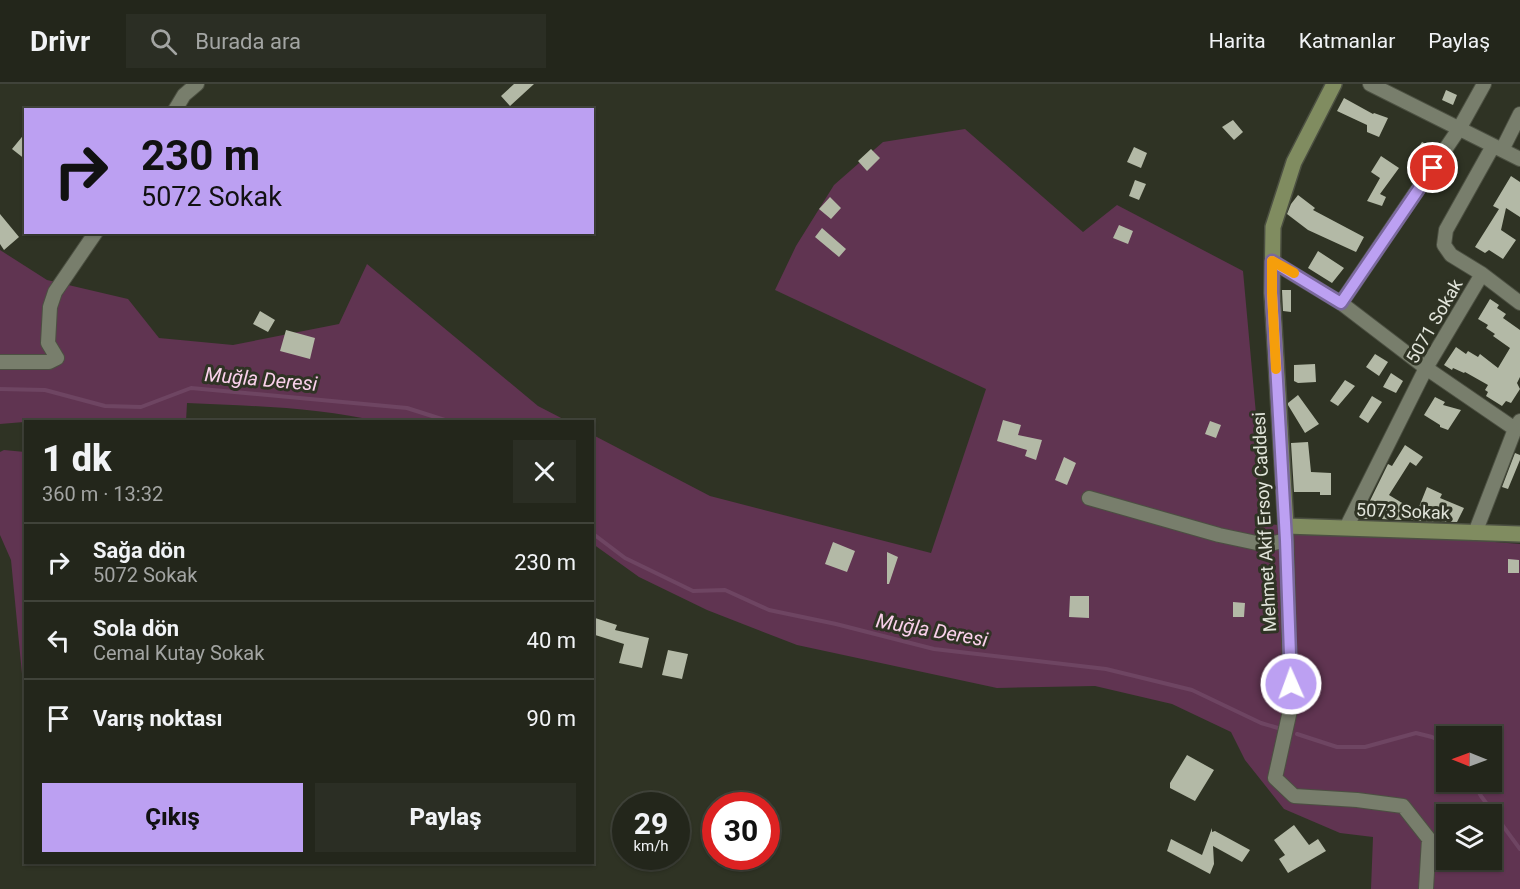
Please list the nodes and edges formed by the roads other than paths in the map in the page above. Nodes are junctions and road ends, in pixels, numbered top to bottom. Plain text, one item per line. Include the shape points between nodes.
1 (196, 84) edge
2 (1334, 84) edge
3 (1370, 84) edge
4 (1484, 84) edge
5 (176, 108) edge
6 (1520, 114) edge
7 (1459, 129) junction
8 (1497, 148) junction
9 (1520, 159) edge
10 (95, 234) edge
11 (1272, 261) junction
12 (1482, 274) junction
13 (1341, 303) junction
14 (1520, 303) edge
15 (48, 343) junction
16 (33, 361) junction
17 (0, 362) edge
18 (1426, 368) junction
19 (1517, 425) edge
20 (1089, 498) dead end
21 (1346, 528) junction
22 (1286, 533) junction
23 (1475, 533) junction
24 (1520, 534) edge
25 (1426, 889) edge

1 - 5 street
2 - 11 street, Mehmet Akif Ersoy Caddesi via 1294,162 1273,227
3 - 7 street
4 - 7 street
6 - 8 street
7 - 8 street
7 - 13 street
8 - 9 street
8 - 12 street, 5071 Sokak via 1446,230 1444,245 1451,255
10 - 15 street via 56,292 50,307
11 - 13 street
11 - 22 street, Mehmet Akif Ersoy Caddesi
12 - 14 street
12 - 18 street, 5071 Sokak
13 - 18 street
15 - 16 street
15 - 16 street via 57,358
16 - 17 street
18 - 19 street
18 - 21 street, 5071 Sokak
19 - 23 street
20 - 22 street via 1266,545
21 - 22 street, 5073 Sokak
21 - 23 street, 5073 Sokak
22 - 25 street, Mehmet Akif Ersoy Caddesi via 1291,706 1275,778 1294,795 1403,806 1429,839
23 - 24 street, 5073 Sokak

